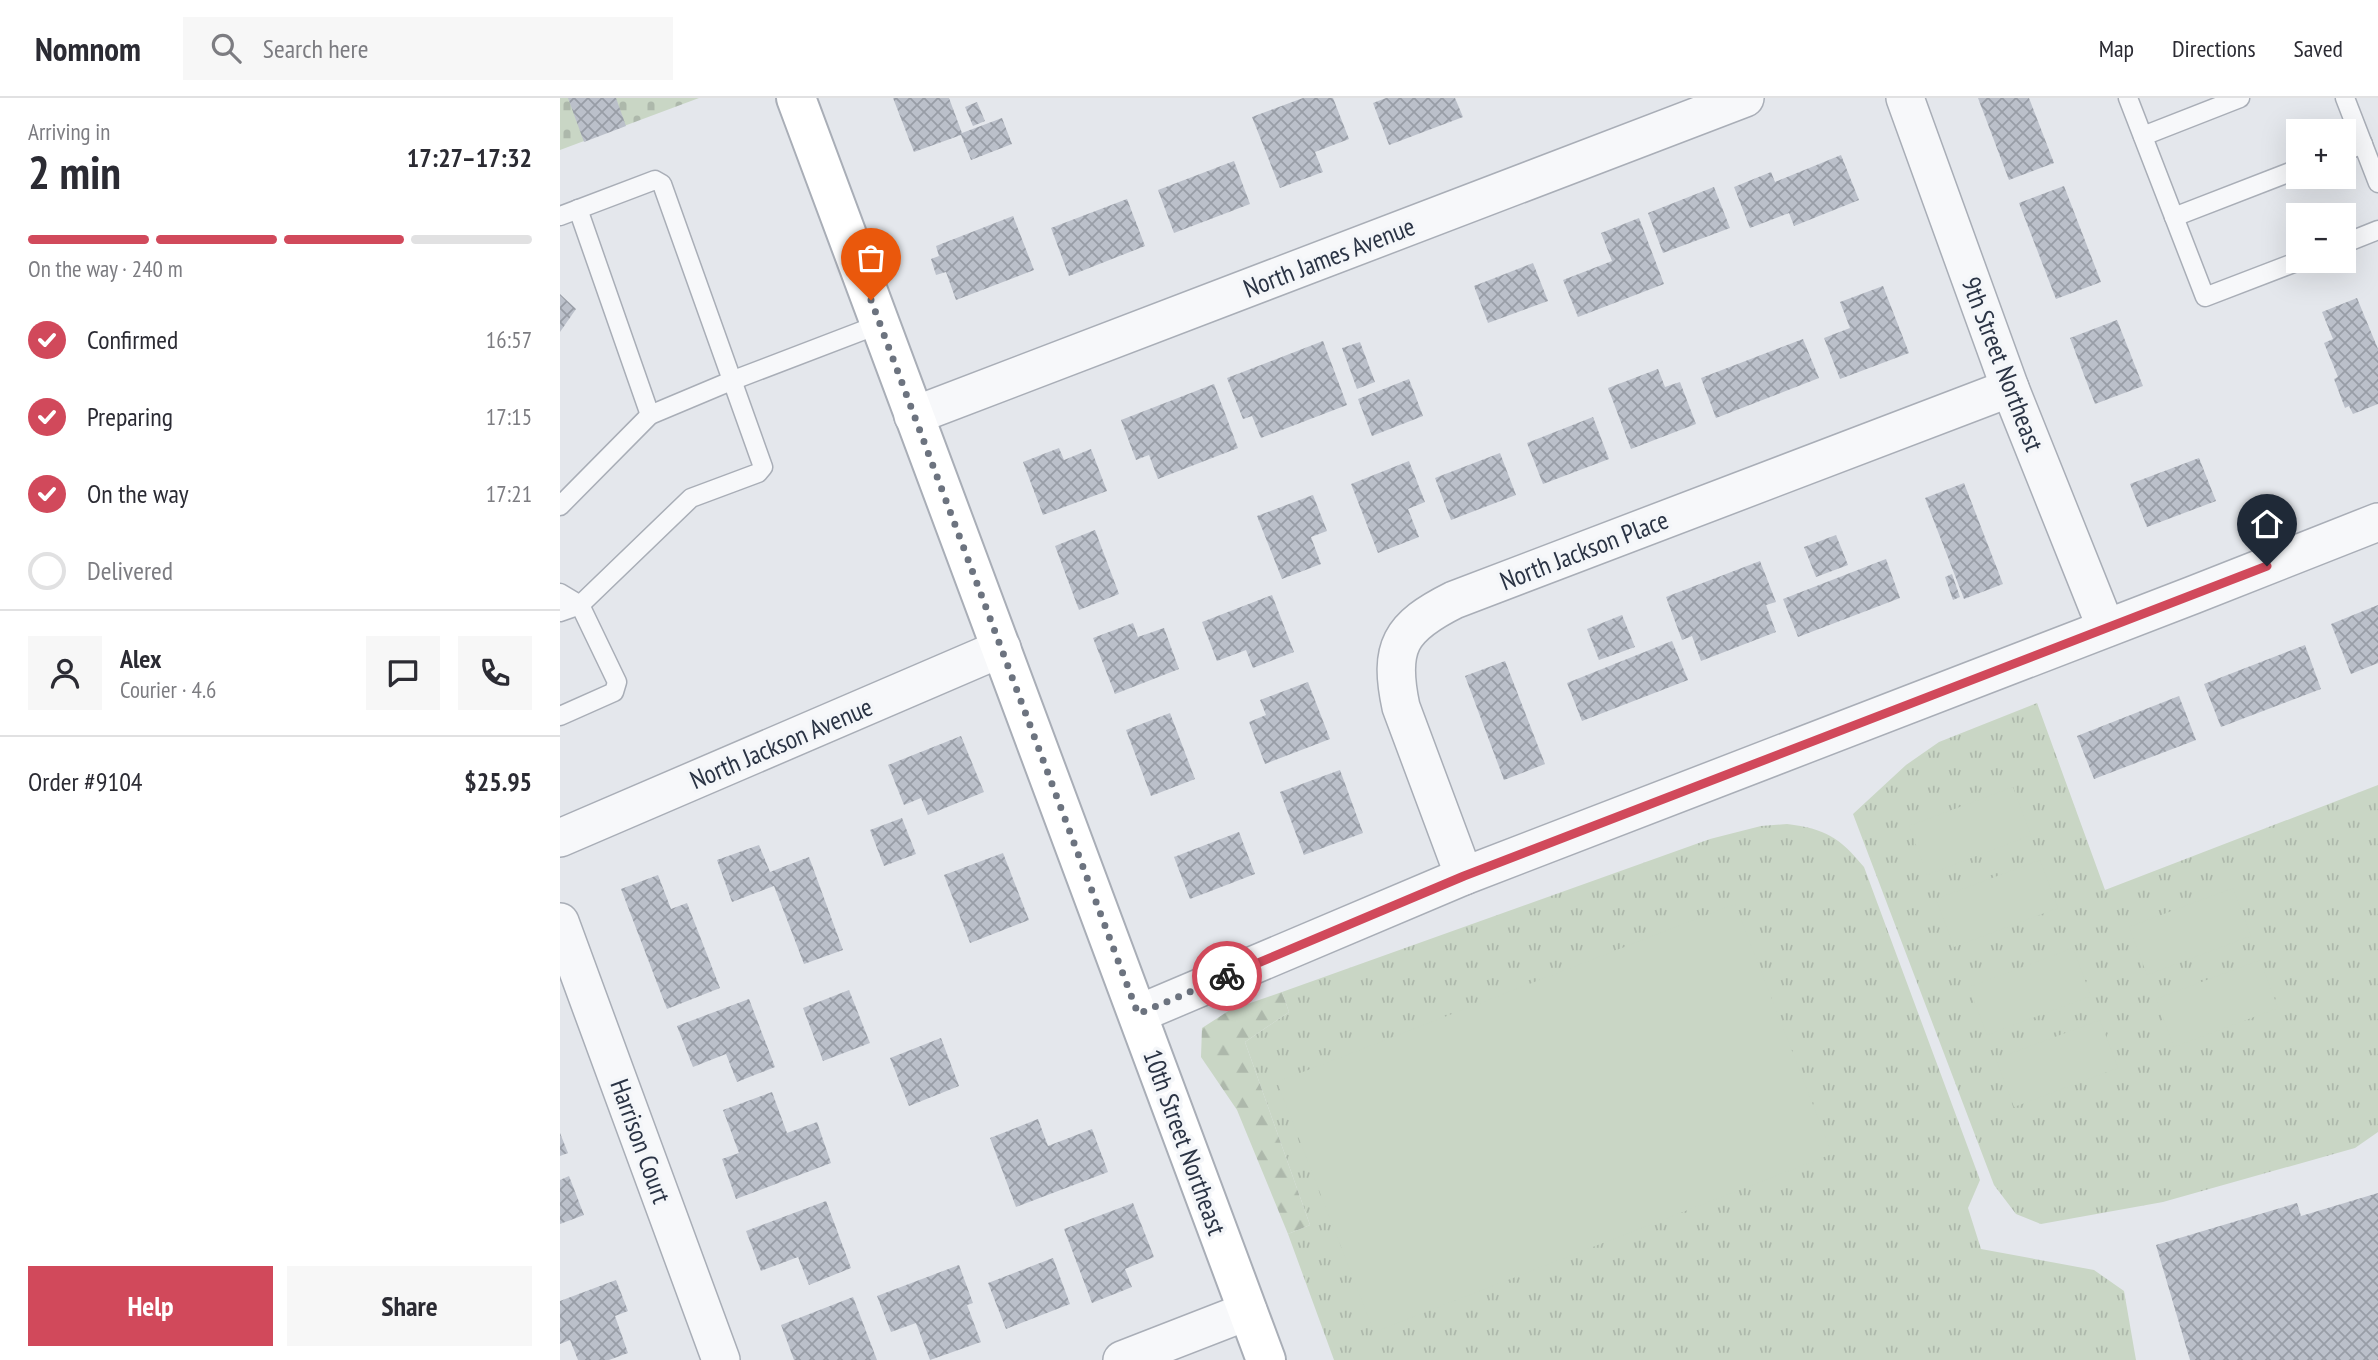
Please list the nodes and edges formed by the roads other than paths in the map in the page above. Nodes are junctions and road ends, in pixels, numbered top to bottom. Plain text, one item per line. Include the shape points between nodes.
1 (796, 98) edge
2 (1745, 98) edge
3 (1905, 98) edge
4 (2128, 98) edge
5 (2240, 98) edge
6 (2345, 98) edge
7 (2143, 136) junction
8 (2363, 144) junction
9 (2356, 147) edge
10 (2286, 174) edge
11 (2378, 183) edge
12 (578, 209) junction
13 (560, 216) edge
14 (2174, 218) junction
15 (2378, 230) edge
16 (2356, 239) edge
17 (2286, 266) edge
18 (880, 324) junction
19 (731, 381) junction
20 (2010, 388) junction
21 (650, 415) junction
22 (913, 416) junction
23 (560, 506) edge
24 (2378, 522) edge
25 (560, 593) edge
26 (580, 606) junction
27 (560, 612) edge
28 (2106, 628) junction
29 (1002, 648) junction
30 (560, 716) edge
31 (560, 838) edge
32 (1464, 876) junction
33 (560, 922) edge
34 (1138, 1014) junction
35 (1248, 1311) junction
36 (721, 1360) edge
37 (1122, 1360) edge
38 (1266, 1360) edge

1 - 18 main road, 10th Street Northeast
2 - 22 street, North James Avenue
3 - 20 street, 9th Street Northeast
4 - 7 lane
5 - 7 lane
6 - 8 lane
7 - 14 lane
8 - 9 lane
8 - 11 lane
10 - 14 lane
12 - 13 lane
12 - 19 lane via 655,180 662,184
12 - 21 lane
14 - 17 lane via 2205,297
15 - 16 lane
18 - 19 lane
18 - 22 main road, 10th Street Northeast
19 - 21 lane
19 - 26 lane via 763,467 758,473 691,498
20 - 28 street, 9th Street Northeast
20 - 32 street, North Jackson Place via 1454,600 1416,622 1398,652 1395,679 1401,707
21 - 23 lane
22 - 29 main road, 10th Street Northeast
24 - 28 street
25 - 26 lane
26 - 27 lane
26 - 30 lane via 617,682 614,692
28 - 32 street
29 - 31 street, North Jackson Avenue
29 - 34 main road, 10th Street Northeast
32 - 34 street
33 - 36 street, Harrison Court
34 - 35 main road, 10th Street Northeast
35 - 37 street
35 - 38 main road, 10th Street Northeast

